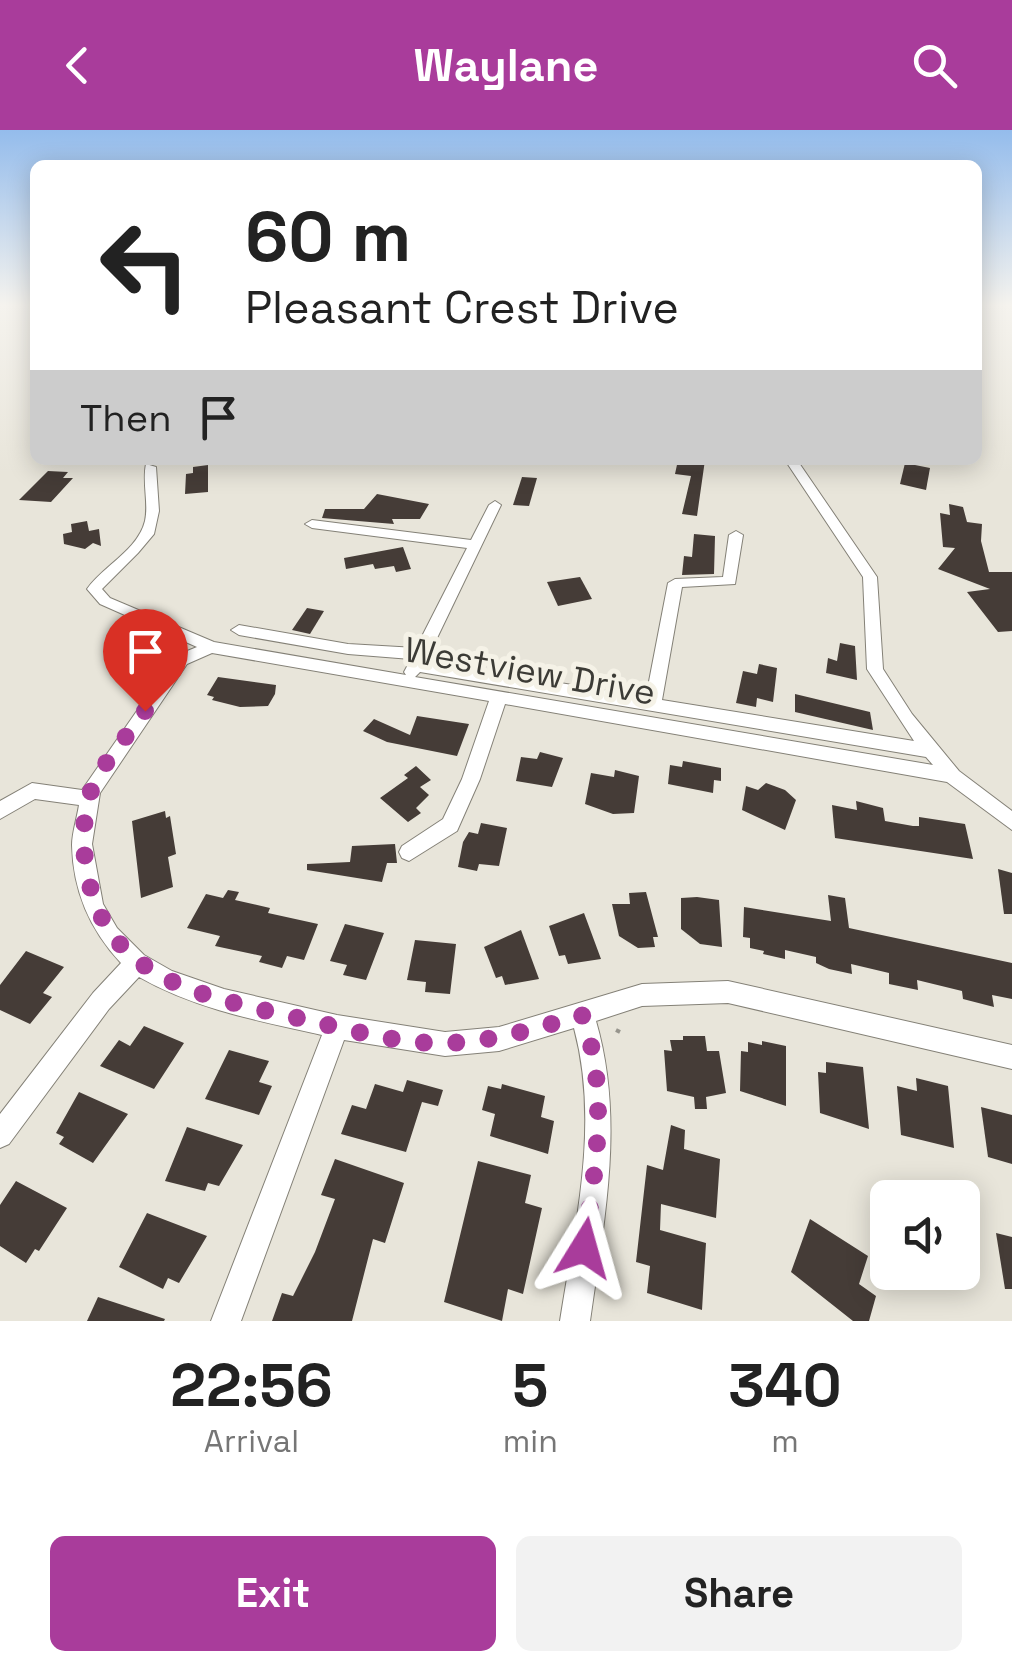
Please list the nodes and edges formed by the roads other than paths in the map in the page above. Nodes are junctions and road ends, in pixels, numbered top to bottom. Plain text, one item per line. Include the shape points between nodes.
1 (795, 465) edge
2 (150, 467) dead end
3 (496, 505) dead end
4 (312, 524) dead end
5 (736, 535) dead end
6 (477, 546) junction
7 (239, 630) dead end
8 (211, 647) junction
9 (415, 667) junction
10 (499, 697) junction
11 (653, 704) junction
12 (932, 751) junction
13 (952, 776) junction
14 (90, 799) junction
15 (0, 811) edge
16 (1012, 822) edge
17 (410, 852) dead end
18 (136, 963) junction
19 (582, 1015) junction
20 (337, 1027) junction
21 (1012, 1057) edge
22 (0, 1135) edge
23 (226, 1321) edge
24 (574, 1321) edge

1 - 12 street via 865,564 874,669
2 - 8 street, Westview Drive via 151,524 104,570 94,589 104,601
3 - 6 street
4 - 6 street
5 - 11 street via 730,581 675,583
6 - 9 street
7 - 9 street
8 - 9 street, Westview Drive
8 - 14 street via 181,660
9 - 10 street, Westview Drive
9 - 11 street
10 - 13 street, Westview Drive
10 - 17 street via 450,825
11 - 12 street
12 - 13 street
13 - 16 street
14 - 15 street via 32,791
14 - 18 street via 82,844 93,906
18 - 20 street via 224,1000
18 - 22 street
19 - 20 street via 499,1039 445,1044
19 - 21 street via 642,996 728,992
19 - 24 street via 593,1043 599,1140
20 - 23 street

